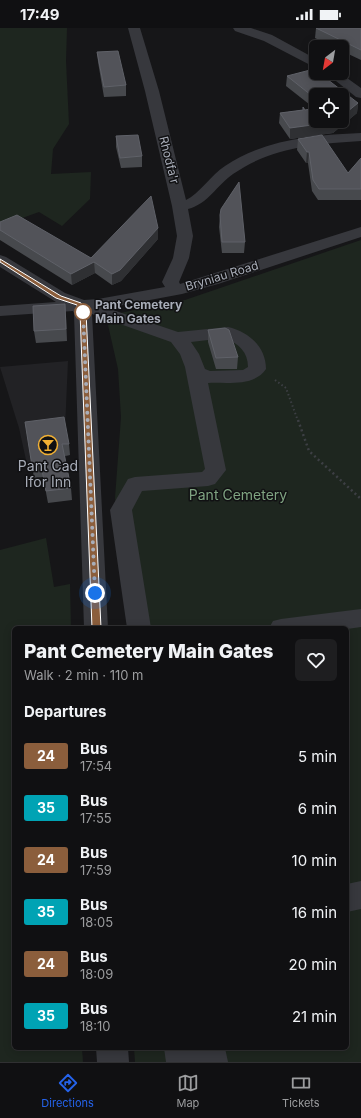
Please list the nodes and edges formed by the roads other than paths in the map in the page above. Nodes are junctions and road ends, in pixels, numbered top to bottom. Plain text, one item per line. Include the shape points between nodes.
1 (134, 28) edge
2 (239, 28) edge
3 (309, 60) edge
4 (342, 80) edge
5 (361, 94) edge
6 (361, 137) edge
7 (180, 206) junction
8 (361, 232) edge
9 (0, 260) edge
10 (176, 290) junction
11 (79, 304) junction
12 (0, 311) edge
13 (177, 338) junction
14 (196, 372) junction
15 (361, 618) edge
16 (96, 626) edge
17 (139, 626) edge
18 (297, 626) edge
19 (361, 895) edge
20 (349, 898) edge
21 (112, 1050) edge
22 (180, 1050) edge
23 (210, 1050) edge
24 (113, 1062) edge
25 (182, 1062) edge
26 (212, 1062) edge

1 - 7 street, Rhodfa'r
2 - 3 street via 268,38
4 - 5 street
6 - 7 street via 311,141 270,149 219,176 196,202
7 - 10 street, Rhodfa'r via 185,236 181,258 170,282
8 - 10 street, Bryniau Road
9 - 11 street via 59,297
10 - 11 street, Bryniau Road via 126,300
11 - 12 street, Bryniau Road
11 - 13 street
11 - 16 street via 83,312
13 - 14 street via 187,348
13 - 14 street via 228,332 251,348 257,358 257,369 248,376 207,377
14 - 17 street via 216,470 208,479 135,484 121,510
15 - 18 street
19 - 20 street
21 - 24 street
22 - 25 street
23 - 26 street

